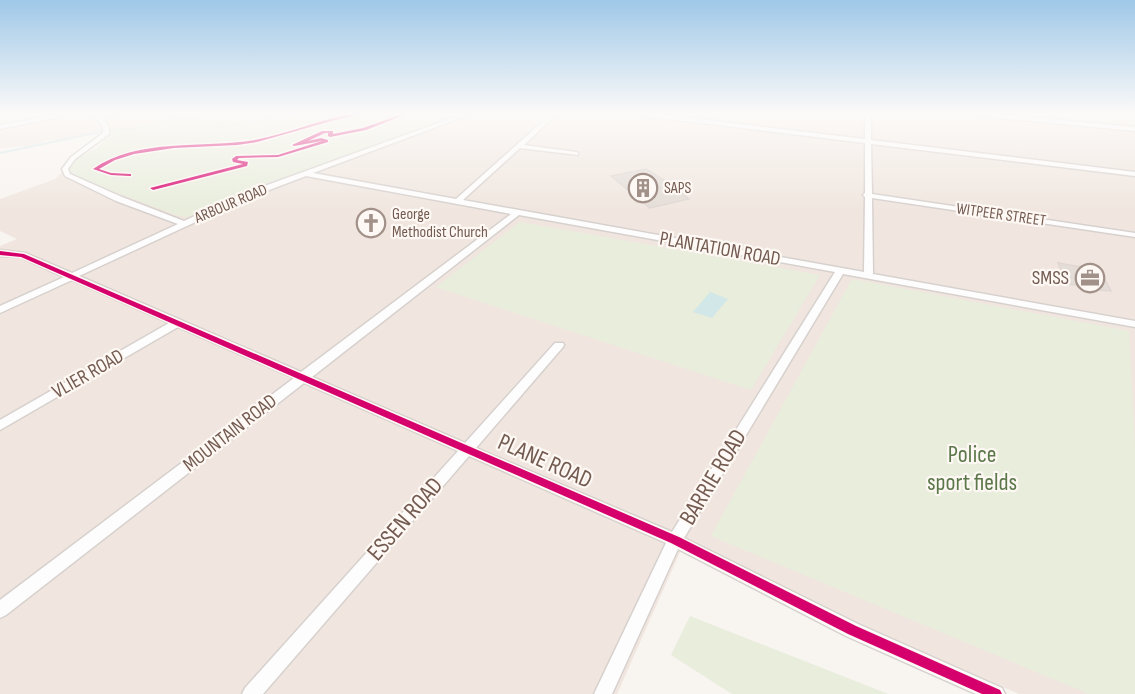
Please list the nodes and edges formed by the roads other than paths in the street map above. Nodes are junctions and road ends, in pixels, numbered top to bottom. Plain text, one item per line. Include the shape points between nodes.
1 (91, 146) edge
2 (380, 146) edge
3 (518, 146) edge
4 (521, 146) edge
5 (867, 146) edge
6 (911, 146) edge
7 (576, 154) dead end
8 (305, 174) junction
9 (1135, 174) edge
10 (867, 195) junction
11 (457, 201) junction
12 (517, 213) junction
13 (185, 224) junction
14 (1135, 235) edge
15 (0, 253) edge
16 (840, 271) junction
17 (72, 276) junction
18 (869, 276) junction
19 (0, 310) edge
20 (177, 323) junction
21 (1135, 324) edge
22 (559, 345) dead end
23 (303, 377) junction
24 (0, 426) edge
25 (467, 448) junction
26 (675, 540) junction
27 (0, 610) edge
28 (251, 694) edge
29 (603, 694) edge
30 (996, 694) edge

1 - 13 street via 65,167 68,175
2 - 8 street, ARBOUR ROAD
3 - 11 street
4 - 7 street
5 - 10 street
6 - 9 street
8 - 11 street, PLANTATION ROAD
8 - 13 street, ARBOUR ROAD
10 - 14 street, WITPEER STREET
10 - 18 street
11 - 12 street, PLANTATION ROAD
12 - 16 street, PLANTATION ROAD
12 - 23 street, MOUNTAIN ROAD
13 - 17 street, ARBOUR ROAD
15 - 17 street, PLANE ROAD via 18,254
16 - 18 street, PLANTATION ROAD
16 - 26 street, BARRIE ROAD
17 - 19 street, ARBOUR ROAD
17 - 20 street, PLANE ROAD
18 - 21 street, PLANTATION ROAD
20 - 23 street, PLANE ROAD
20 - 24 street, VLIER ROAD
22 - 25 street, ESSEN ROAD
23 - 25 street, PLANE ROAD
23 - 27 street, MOUNTAIN ROAD
25 - 26 street, PLANE ROAD
25 - 28 street, ESSEN ROAD
26 - 29 street, BARRIE ROAD
26 - 30 street, PLANE ROAD via 852,630

